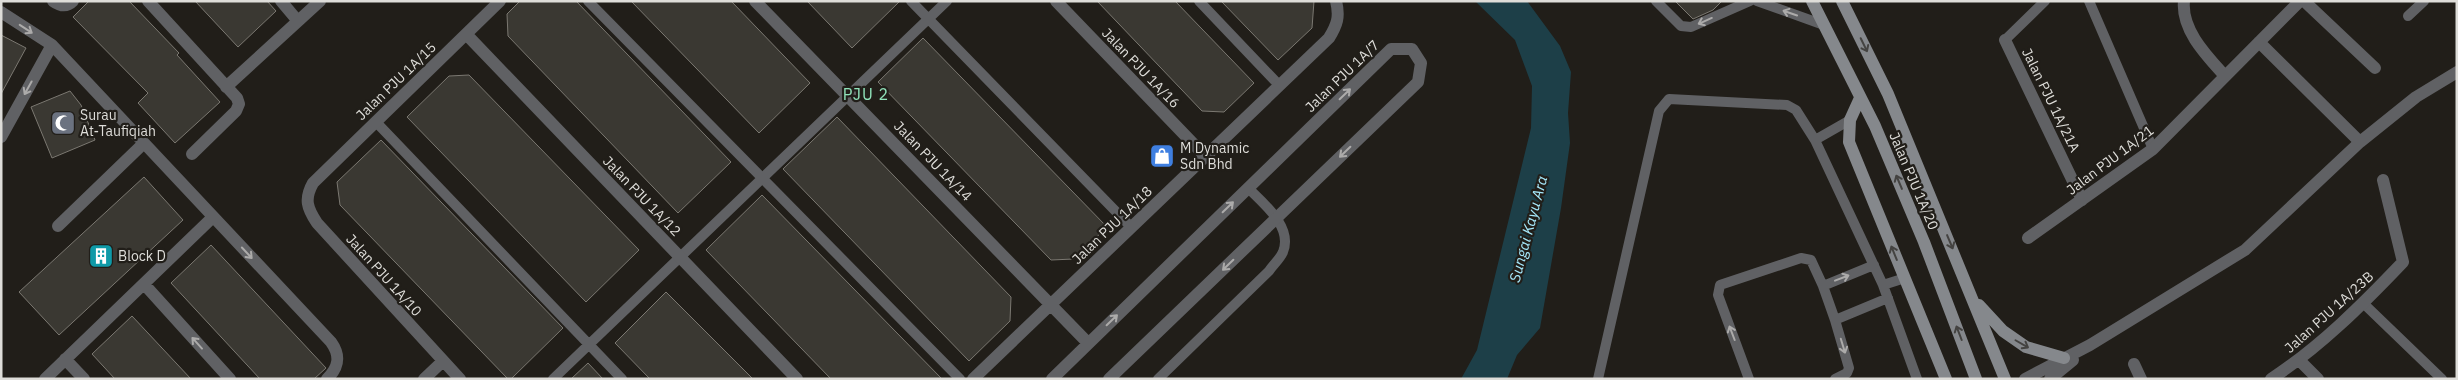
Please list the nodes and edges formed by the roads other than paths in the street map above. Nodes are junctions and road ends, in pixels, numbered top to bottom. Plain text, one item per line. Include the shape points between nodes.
1 (52, 1) edge
2 (73, 1) edge
3 (148, 1) edge
4 (281, 1) edge
5 (320, 1) edge
6 (500, 1) edge
7 (588, 1) edge
8 (755, 1) edge
9 (911, 1) edge
10 (947, 1) edge
11 (1056, 1) edge
12 (1199, 1) edge
13 (1336, 1) edge
14 (1656, 1) edge
15 (1750, 1) edge
16 (1756, 1) edge
17 (1812, 1) edge
18 (1842, 1) edge
19 (2045, 1) edge
20 (2089, 1) edge
21 (2184, 1) edge
22 (2300, 1) edge
23 (2304, 1) edge
24 (2424, 1) edge
25 (1, 12) edge
26 (2408, 16) dead end
27 (928, 19) junction
28 (297, 20) junction
29 (1824, 25) junction
30 (466, 34) junction
31 (2005, 40) joint
32 (2259, 42) junction
33 (52, 45) junction
34 (2375, 68) dead end
35 (2457, 72) edge
36 (2225, 76) junction
37 (1279, 85) junction
38 (226, 87) junction
39 (848, 96) junction
40 (1860, 98) junction
41 (1850, 120) junction
42 (376, 122) junction
43 (1, 137) edge
44 (1815, 140) junction
45 (2360, 142) junction
46 (144, 143) junction
47 (2153, 148) junction
48 (192, 154) dead end
49 (1205, 156) junction
50 (762, 179) junction
51 (2383, 180) dead end
52 (313, 183) joint
53 (1248, 188) junction
54 (2082, 200) junction
55 (213, 217) junction
56 (1277, 218) junction
57 (58, 226) dead end
58 (1131, 227) junction
59 (2028, 238) dead end
60 (680, 257) junction
61 (1874, 265) junction
62 (1905, 278) junction
63 (144, 284) junction
64 (1883, 285) junction
65 (1823, 286) junction
66 (1888, 298) junction
67 (1974, 300) junction
68 (1052, 304) junction
69 (2363, 304) junction
70 (1836, 320) junction
71 (1088, 343) junction
72 (588, 345) junction
73 (2090, 345) junction
74 (2064, 358) junction
75 (66, 359) junction
76 (2299, 360) junction
77 (443, 361) junction
78 (2134, 364) dead end
79 (45, 379) edge
80 (84, 379) edge
81 (230, 379) edge
82 (327, 379) edge
83 (424, 379) edge
84 (460, 379) edge
85 (553, 379) edge
86 (622, 379) edge
87 (796, 379) edge
88 (960, 379) edge
89 (973, 379) edge
90 (1052, 379) edge
91 (1109, 379) edge
92 (1158, 379) edge
93 (1598, 379) edge
94 (1749, 379) edge
95 (1835, 379) edge
96 (1917, 379) edge
97 (1946, 379) edge
98 (1976, 379) edge
99 (2005, 379) edge
100 (2025, 379) edge
101 (2050, 379) edge
102 (2141, 379) edge
103 (2271, 379) edge
104 (2318, 379) edge
105 (2442, 379) edge

1 - 2 street via 61,6
3 - 38 street
4 - 28 street
5 - 28 street
6 - 30 street, Jalan PJU 1A/15
7 - 50 lane
8 - 39 street, Jalan PJU 1A/14
9 - 27 lane
10 - 27 lane
11 - 49 street, Jalan PJU 1A/16
12 - 37 lane
13 - 37 street, Jalan PJU 1A/18 via 1338,24 1328,38
15 -> 14 lane via 1691,27 1681,26
29 -> 16 lane
17 - 29 street, Jalan PJU 1A/20
18 -> 67 street, Jalan PJU 1A/20 via 1888,94
19 - 31 lane
20 - 47 lane
21 - 36 street via 2183,8 2192,35
22 - 32 street, Jalan PJU 1A/21
23 - 34 street
24 - 26 lane
25 -> 33 street
27 - 39 lane
27 - 58 lane
28 - 38 street
29 - 40 street, Jalan PJU 1A/20
30 - 42 street, Jalan PJU 1A/15
30 - 60 street, Jalan PJU 1A/12
31 - 54 street, Jalan PJU 1A/21A
32 - 36 street, Jalan PJU 1A/21
32 - 45 street
33 -> 43 street
33 - 46 street
35 - 45 street via 2416,96
36 - 47 street, Jalan PJU 1A/21
37 - 49 street, Jalan PJU 1A/18
38 - 48 street via 237,98 236,111
39 - 50 lane
39 - 68 street, Jalan PJU 1A/14
40 - 41 street
98 -> 40 street, Jalan PJU 1A/20 via 1924,242
41 - 44 lane
62 -> 41 street via 1849,142
42 - 52 street, Jalan PJU 1A/15
42 - 72 lane
44 - 61 lane
44 - 93 lane via 1796,110 1787,104 1669,99 1663,104
45 - 73 street via 2245,250
46 - 55 street
46 - 57 street
47 - 54 street, Jalan PJU 1A/21
49 - 58 street, Jalan PJU 1A/18
50 - 60 lane
50 - 88 lane
51 - 69 street, Jalan PJU 1A/23B via 2403,262
52 - 77 street, Jalan PJU 1A/10 via 306,202 317,222
53 - 56 lane
53 -> 56 street, Jalan PJU 1A/7 via 1391,49 1412,49 1421,63 1418,82
71 -> 53 street, Jalan PJU 1A/7
54 - 59 street, Jalan PJU 1A/21
55 - 63 street
55 -> 82 street via 336,349 338,365
56 -> 91 street, Jalan PJU 1A/7
56 - 92 lane via 1285,242 1283,254
58 - 68 street, Jalan PJU 1A/18
60 - 72 lane
60 - 87 street, Jalan PJU 1A/12
61 - 64 lane
65 -> 61 lane
62 - 64 lane
62 - 97 street
63 - 75 street
81 -> 63 street
64 - 66 lane
65 - 70 lane
94 -> 65 lane via 1718,295 1720,285 1806,258 1814,264
66 - 70 lane
66 - 96 lane
67 -> 74 street via 2003,331 2026,347
67 - 99 street, Jalan PJU 1A/20
68 - 71 street, Jalan PJU 1A/14
68 - 89 street, Jalan PJU 1A/18
69 - 76 street, Jalan PJU 1A/23B
69 - 105 lane
70 -> 95 lane via 1849,368 1847,373
71 - 90 street, Jalan PJU 1A/7
72 - 85 lane
72 - 86 lane
73 - 74 street
73 - 101 street
74 - 100 street
75 - 79 street
75 - 80 street
76 - 103 street, Jalan PJU 1A/23B
76 - 104 street
77 - 83 street
77 - 84 street, Jalan PJU 1A/10
78 - 102 street

